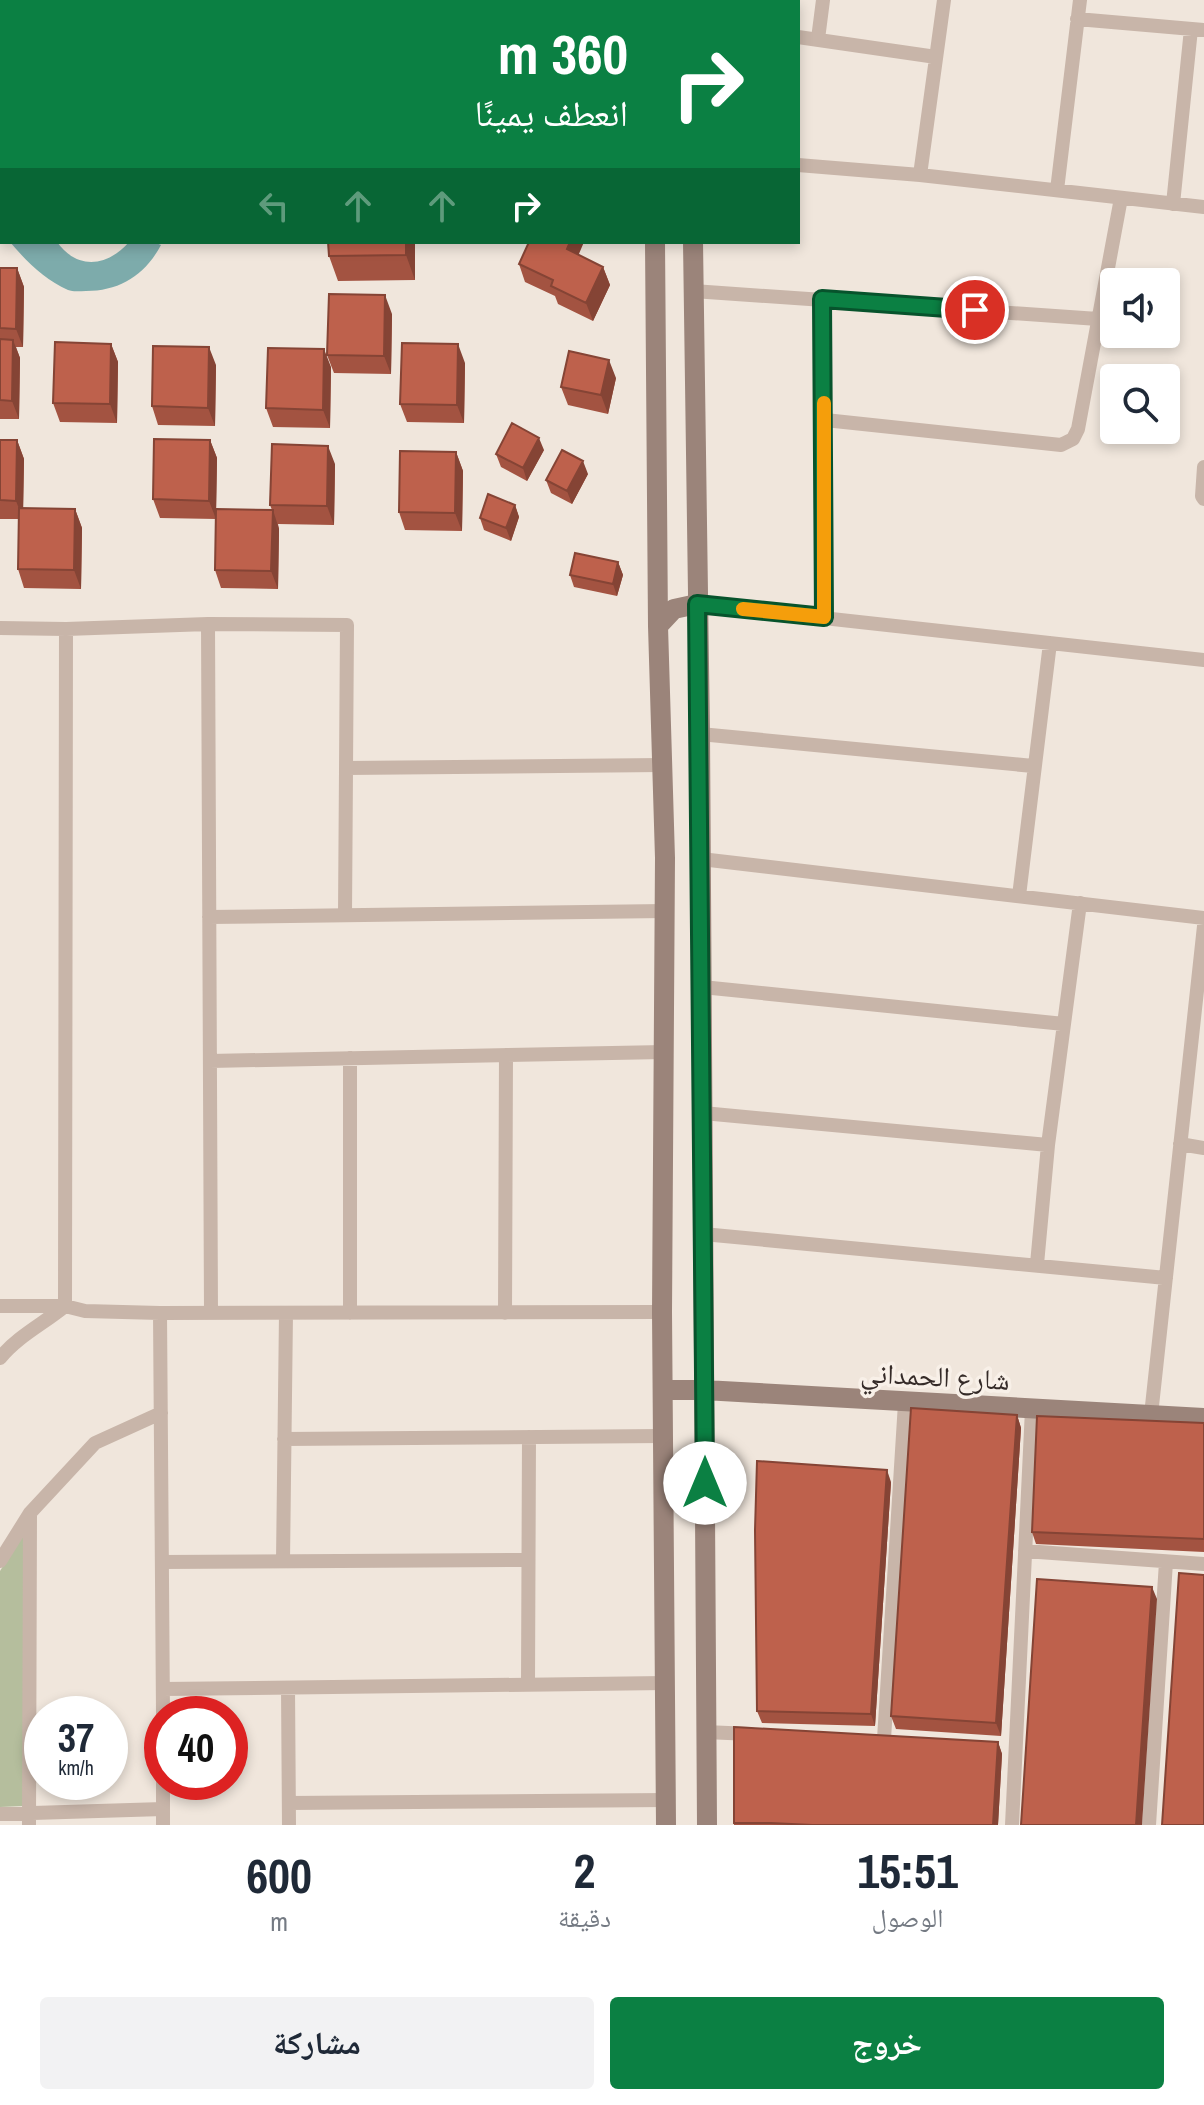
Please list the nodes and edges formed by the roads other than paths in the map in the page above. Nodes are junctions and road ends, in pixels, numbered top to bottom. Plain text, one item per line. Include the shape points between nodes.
1 (823, 0) edge
2 (944, 0) edge
3 (1080, 0) edge
4 (1077, 19) junction
5 (1197, 29) edge
6 (800, 37) edge
7 (818, 39) junction
8 (936, 57) junction
9 (800, 165) edge
10 (920, 175) junction
11 (1057, 190) junction
12 (1121, 198) junction
13 (1173, 204) junction
14 (1204, 207) edge
15 (655, 244) edge
16 (693, 244) edge
17 (693, 291) junction
18 (822, 299) junction
19 (1098, 319) junction
20 (825, 420) junction
21 (1204, 467) edge
22 (1204, 499) edge
23 (697, 604) junction
24 (824, 617) junction
25 (208, 624) junction
26 (658, 626) junction
27 (0, 628) edge
28 (66, 629) junction
29 (1050, 643) junction
30 (1204, 660) edge
31 (700, 734) junction
32 (662, 765) junction
33 (1033, 766) junction
34 (346, 768) junction
35 (701, 859) junction
36 (1019, 896) junction
37 (1080, 903) junction
38 (665, 911) junction
39 (345, 915) junction
40 (209, 917) junction
41 (1204, 918) edge
42 (1204, 926) edge
43 (702, 987) junction
44 (1199, 1021) edge
45 (1064, 1024) junction
46 (664, 1052) junction
47 (506, 1055) junction
48 (350, 1058) junction
49 (210, 1061) junction
50 (703, 1113) junction
51 (1180, 1144) junction
52 (1048, 1145) junction
53 (1204, 1148) edge
54 (703, 1234) junction
55 (1037, 1264) junction
56 (1166, 1278) junction
57 (0, 1306) edge
58 (65, 1306) junction
59 (662, 1312) junction
60 (160, 1313) junction
61 (211, 1313) junction
62 (286, 1313) junction
63 (350, 1313) junction
64 (505, 1313) junction
65 (0, 1358) edge
66 (663, 1390) junction
67 (704, 1390) junction
68 (905, 1403) junction
69 (1032, 1409) junction
70 (161, 1413) junction
71 (1151, 1415) junction
72 (1204, 1418) edge
73 (663, 1436) junction
74 (529, 1437) junction
75 (284, 1439) junction
76 (30, 1513) junction
77 (1025, 1551) junction
78 (528, 1560) junction
79 (0, 1561) edge
80 (283, 1561) junction
81 (162, 1562) junction
82 (1166, 1562) junction
83 (1204, 1564) edge
84 (665, 1683) junction
85 (528, 1684) junction
86 (288, 1688) junction
87 (163, 1689) junction
88 (163, 1696) edge
89 (705, 1732) junction
90 (765, 1735) edge
91 (884, 1739) edge
92 (163, 1800) edge
93 (666, 1800) junction
94 (289, 1803) junction
95 (163, 1809) junction
96 (0, 1814) edge
97 (29, 1819) edge
98 (163, 1825) edge
99 (289, 1825) edge
100 (666, 1825) edge
101 (707, 1825) edge
102 (1012, 1825) edge
103 (1149, 1825) edge

1 - 7 street
2 - 8 street
3 - 4 street
4 - 5 street
4 - 11 street
5 - 13 street
6 - 7 street
7 - 8 street
8 - 10 street
9 - 10 street
10 - 11 street
11 - 12 street
12 - 13 street
12 - 19 street
13 - 14 street
15 - 26 street
16 - 17 street
17 - 18 street
17 - 23 street
18 - 19 street
18 - 20 street
19 - 20 street via 1078,429 1061,445
20 - 24 street
21 - 22 street
23 - 24 street
23 - 26 street via 674,609
23 - 31 street
24 - 29 street
25 - 28 street
25 - 34 street via 347,625
25 - 40 street
26 - 32 street
27 - 28 street
28 - 58 street
29 - 30 street
29 - 33 street
31 - 33 street
31 - 35 street
32 - 34 street
32 - 38 street
33 - 36 street
34 - 39 street
35 - 36 street
35 - 43 street
36 - 37 street
37 - 41 street
37 - 45 street
38 - 39 street
38 - 46 street
39 - 40 street
40 - 49 street
42 - 44 street
43 - 45 street
43 - 50 street
44 - 51 street
45 - 52 street
46 - 47 street
46 - 59 street
47 - 48 street
47 - 64 street
48 - 49 street
48 - 63 street
49 - 61 street
50 - 52 street
50 - 54 street
51 - 53 street
51 - 56 street
52 - 55 street
54 - 55 street
54 - 67 street
55 - 56 street
56 - 71 street
57 - 58 street
58 - 60 street
58 - 65 street via 16,1340
59 - 64 street
59 - 66 street
60 - 61 street
60 - 70 street
61 - 62 street
62 - 63 street
62 - 75 street
63 - 64 street
66 - 67 street, شارع الحمداني
66 - 73 street
67 - 68 street, شارع الحمداني
67 - 89 street
68 - 69 street, شارع الحمداني
68 - 91 street
69 - 71 street, شارع الحمداني
69 - 77 street
70 - 76 street via 95,1443
70 - 81 street
71 - 72 street, شارع الحمداني
73 - 74 street
73 - 84 street
74 - 75 street
74 - 78 street
75 - 80 street
76 - 79 street
76 - 97 street
77 - 82 street
77 - 102 street via 1008,1744
78 - 80 street
78 - 85 street
80 - 81 street
81 - 87 street
82 - 83 street
82 - 103 street
84 - 85 street
84 - 93 street
85 - 86 street
86 - 87 street
86 - 94 street
87 - 88 street
89 - 90 street
89 - 101 street
92 - 95 street
93 - 94 street
93 - 100 street
94 - 99 street
95 - 97 street
95 - 98 street
96 - 97 street

